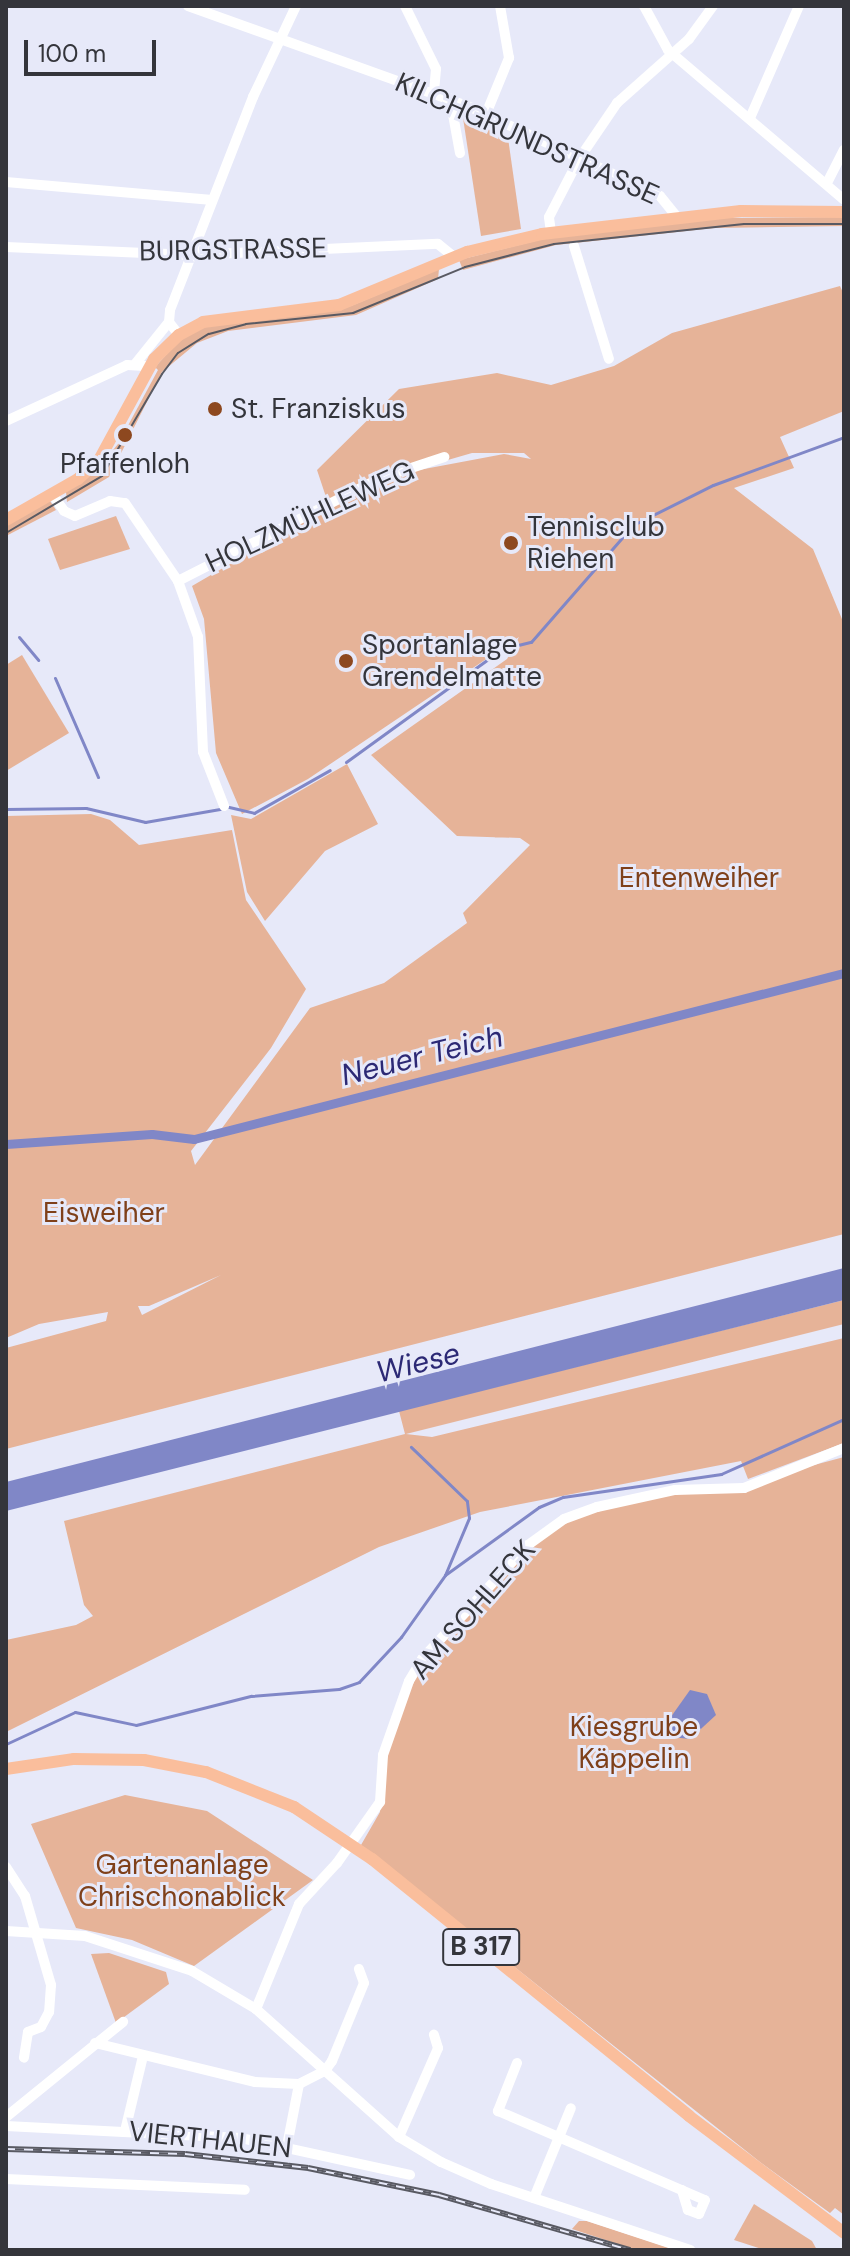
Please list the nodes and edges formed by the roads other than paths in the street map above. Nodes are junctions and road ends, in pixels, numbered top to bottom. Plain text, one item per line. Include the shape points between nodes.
1 (188, 6) edge
2 (296, 6) edge
3 (405, 6) edge
4 (500, 6) edge
5 (644, 6) edge
6 (713, 6) edge
7 (799, 6) edge
8 (282, 38) junction
9 (672, 53) junction
10 (434, 92) junction
11 (450, 98) junction
12 (486, 114) junction
13 (750, 118) junction
14 (844, 150) edge
15 (460, 153) dead end
16 (579, 159) junction
17 (828, 181) junction
18 (6, 182) edge
19 (212, 200) junction
20 (844, 200) edge
21 (844, 212) edge
22 (678, 218) junction
23 (551, 232) junction
24 (574, 246) dead end
25 (6, 247) edge
26 (192, 255) junction
27 (454, 257) junction
28 (169, 322) junction
29 (179, 335) junction
30 (609, 359) dead end
31 (136, 363) junction
32 (149, 366) junction
33 (6, 421) edge
34 (444, 457) dead end
35 (53, 495) junction
36 (6, 520) edge
37 (178, 581) junction
38 (224, 806) dead end
39 (844, 1448) edge
40 (6, 1769) edge
41 (6, 1867) edge
42 (6, 1931) edge
43 (33, 1931) junction
44 (359, 1969) dead end
45 (256, 2009) junction
46 (123, 2022) dead end
47 (434, 2035) dead end
48 (95, 2043) junction
49 (143, 2056) junction
50 (24, 2058) dead end
51 (517, 2063) dead end
52 (325, 2071) junction
53 (299, 2084) junction
54 (571, 2108) dead end
55 (6, 2117) edge
56 (6, 2126) edge
57 (125, 2131) junction
58 (399, 2137) junction
59 (559, 2139) junction
60 (287, 2146) junction
61 (410, 2175) dead end
62 (6, 2179) edge
63 (245, 2190) dead end
64 (682, 2190) dead end
65 (534, 2198) junction
66 (844, 2233) edge
67 (690, 2250) edge

1 - 8 street, KILCHGRUNDSTRASSE
2 - 8 street
3 - 10 street via 436,69
4 - 12 street via 509,58
5 - 9 street
6 - 9 street
7 - 13 street
8 - 10 street, KILCHGRUNDSTRASSE
8 - 19 street
9 - 13 street
9 - 16 street via 623,97
10 - 11 street, KILCHGRUNDSTRASSE
11 - 12 street, KILCHGRUNDSTRASSE
11 - 15 street
12 - 16 street, KILCHGRUNDSTRASSE
13 - 17 street
14 - 17 street
16 - 22 street, KILCHGRUNDSTRASSE via 660,196
16 - 23 street via 549,217
17 - 20 street
18 - 19 street
19 - 26 street
21 - 22 main road via 741,211
22 - 23 main road
23 - 27 main road
24 - 30 street
25 - 26 street, BURGSTRASSE
26 - 27 street, BURGSTRASSE via 438,244
26 - 28 street
27 - 29 main road via 339,305 235,314
28 - 29 street
28 - 31 street
29 - 32 main road
31 - 32 street
31 - 33 street
32 - 35 main road via 99,460
34 - 37 street, HOLZMÜHLEWEG via 378,479
35 - 36 main road
35 - 37 street via 72,515 110,501 125,503
37 - 38 street via 198,637 203,752
39 - 45 street, AM SOHLECK via 744,1488 650,1495 597,1507 541,1533 422,1659 383,1755 383,1791 376,1809 299,1904
40 - 66 main road, B 317 via 74,1759 144,1760 206,1772 266,1793 321,1822
41 - 43 street via 25,1896
42 - 43 street
43 - 45 street via 85,1936 137,1950 192,1971
43 - 50 street via 52,1998 46,2021 28,2032
44 - 52 street via 364,1983
45 - 52 street
46 - 48 street
47 - 58 street via 438,2048
48 - 49 street
48 - 55 street
49 - 53 street via 255,2082
49 - 57 street
51 - 59 street via 498,2111
52 - 53 street
52 - 58 street
53 - 60 street
54 - 59 street
56 - 57 street, VIERTHAUEN
57 - 60 street, VIERTHAUEN
58 - 65 street via 491,2184
59 - 64 street
59 - 65 street
60 - 61 street, VIERTHAUEN
62 - 63 street
65 - 67 street

